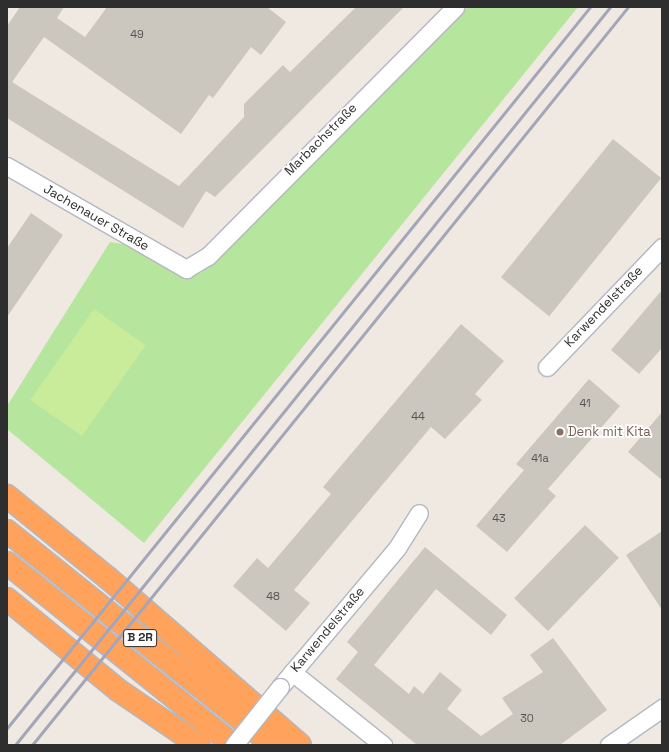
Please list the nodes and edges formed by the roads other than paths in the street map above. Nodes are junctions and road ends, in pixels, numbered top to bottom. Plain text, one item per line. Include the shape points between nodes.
1 (455, 7) edge
2 (7, 166) edge
3 (662, 247) edge
4 (186, 269) joint
5 (547, 367) dead end
6 (7, 496) edge
7 (419, 513) dead end
8 (7, 531) edge
9 (7, 563) edge
10 (7, 599) edge
11 (292, 672) junction
12 (662, 708) edge
13 (199, 745) edge
14 (233, 745) edge
15 (274, 745) edge
16 (300, 745) edge
17 (383, 745) edge
18 (609, 745) edge

1 - 4 street, Marbachstraße via 208,256
2 - 4 street, Jachenauer Straße
3 - 5 street, Karwendelstraße
6 - 16 highway via 108,578
7 - 11 street, Karwendelstraße via 397,548
8 - 15 highway, B 2R
9 - 14 highway, B 2R
10 - 13 highway via 118,690
11 - 14 street, Karwendelstraße, bridge
11 - 17 street
12 - 18 street

